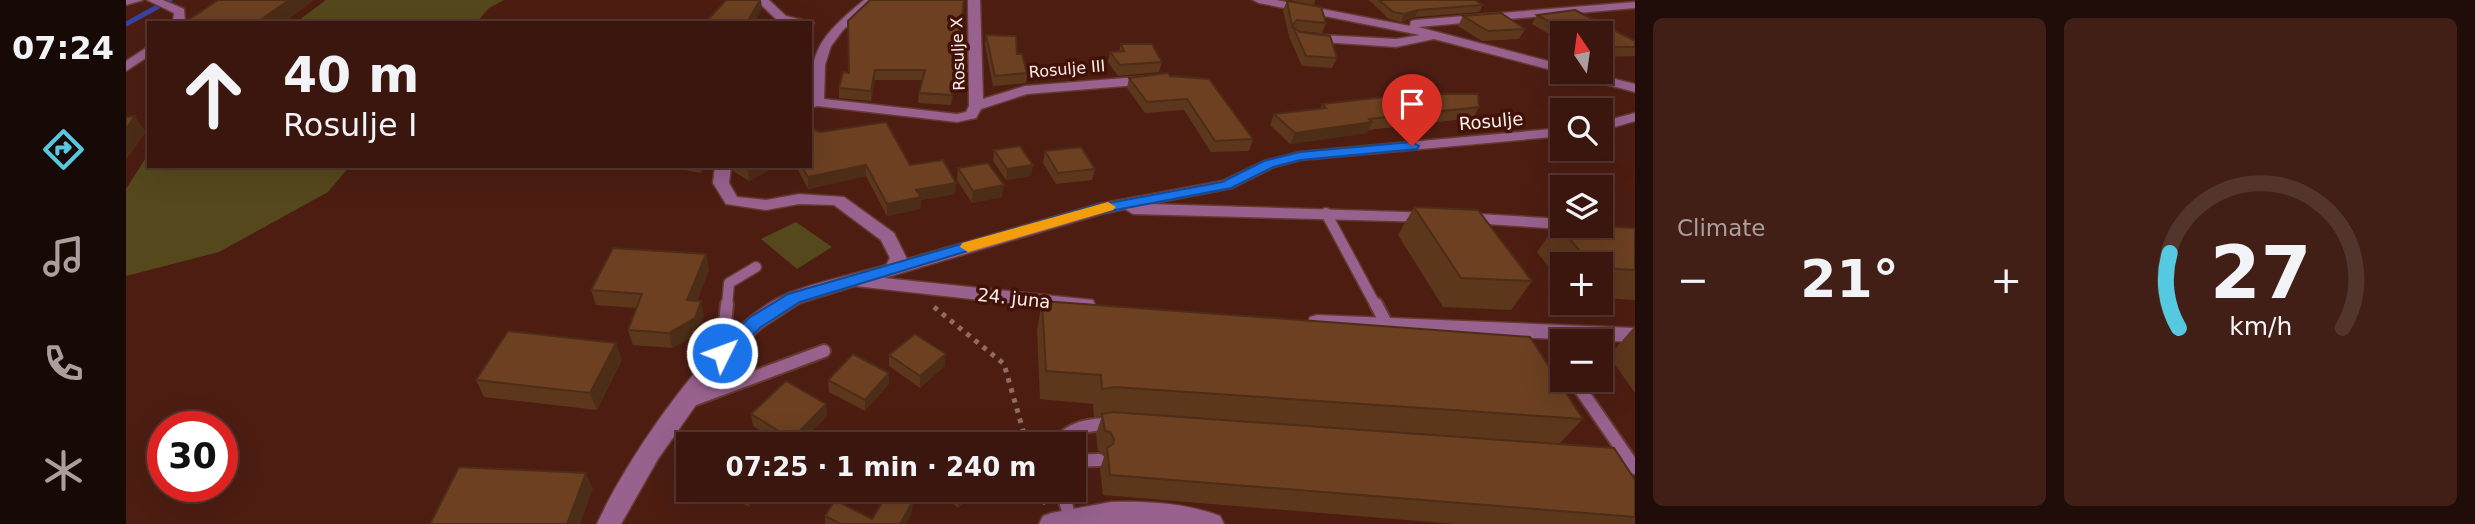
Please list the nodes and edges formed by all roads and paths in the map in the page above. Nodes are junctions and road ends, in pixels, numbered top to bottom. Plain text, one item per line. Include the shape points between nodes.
1 (154, 0) edge
2 (762, 0) edge
3 (871, 0) edge
4 (974, 0) edge
5 (1259, 0) edge
6 (1307, 0) edge
7 (1533, 0) edge
8 (1635, 5) edge
9 (1317, 10) junction
10 (1519, 15) junction
11 (179, 21) edge
12 (796, 21) edge
13 (812, 24) edge
14 (1398, 26) junction
15 (839, 28) junction
16 (1434, 34) junction
17 (1297, 36) edge
18 (147, 51) edge
19 (1550, 65) edge
20 (126, 67) edge
21 (1161, 79) edge
22 (1614, 83) edge
23 (1635, 88) edge
24 (814, 103) edge
25 (976, 106) junction
26 (1635, 117) edge
27 (1613, 123) edge
28 (1550, 133) edge
29 (723, 168) edge
30 (1099, 209) junction
31 (1326, 213) junction
32 (1550, 223) edge
33 (756, 267) dead end
34 (894, 269) junction
35 (857, 281) junction
36 (932, 306) dead end
37 (1103, 307) edge
38 (1293, 321) edge
39 (1387, 325) junction
40 (1635, 335) edge
41 (824, 351) dead end
42 (722, 353) junction
43 (1582, 392) edge
44 (687, 402) junction
45 (1133, 426) edge
46 (1024, 432) edge
47 (1067, 432) edge
48 (1593, 459) edge
49 (1086, 460) edge
50 (1099, 460) dead end
51 (1633, 465) edge
52 (1061, 502) edge
53 (1060, 521) edge
54 (609, 524) edge
55 (1212, 524) edge

1 - 11 street via 180,10
2 - 12 street via 782,19
3 - 15 street
4 - 25 street, Rosulje X
5 - 9 street
6 - 9 street
7 - 10 street
8 - 10 street
9 - 14 street
10 - 14 street
13 - 15 street
14 - 16 street
15 - 24 street via 818,58
16 - 17 street via 1396,43
16 - 19 street
18 - 20 street
21 - 25 street, Rosulje III via 1025,90
22 - 23 street
24 - 25 street, Rosulje III via 957,118 971,115
26 - 27 street
28 - 30 street, Rosulje via 1300,156 1269,164 1226,185
29 - 34 street via 721,183 732,201 766,205 828,197 838,200 888,237 899,258
30 - 31 street
30 - 34 street, Rosulje
31 - 32 street
31 - 39 lane
33 - 42 lane via 729,283
34 - 35 street, Rosulje
35 - 37 street, 24. juna
35 - 42 street, Rosulje via 794,298 755,323
36 - 46 path via 1004,364
38 - 39 street
39 - 40 street
41 - 44 lane
42 - 44 street, Rosulje
43 - 51 lane
44 - 54 street, Rosulje via 650,452
45 - 47 lane via 1081,426
48 - 51 lane
49 - 50 lane
52 - 53 lane
53 - 55 street via 1135,512

